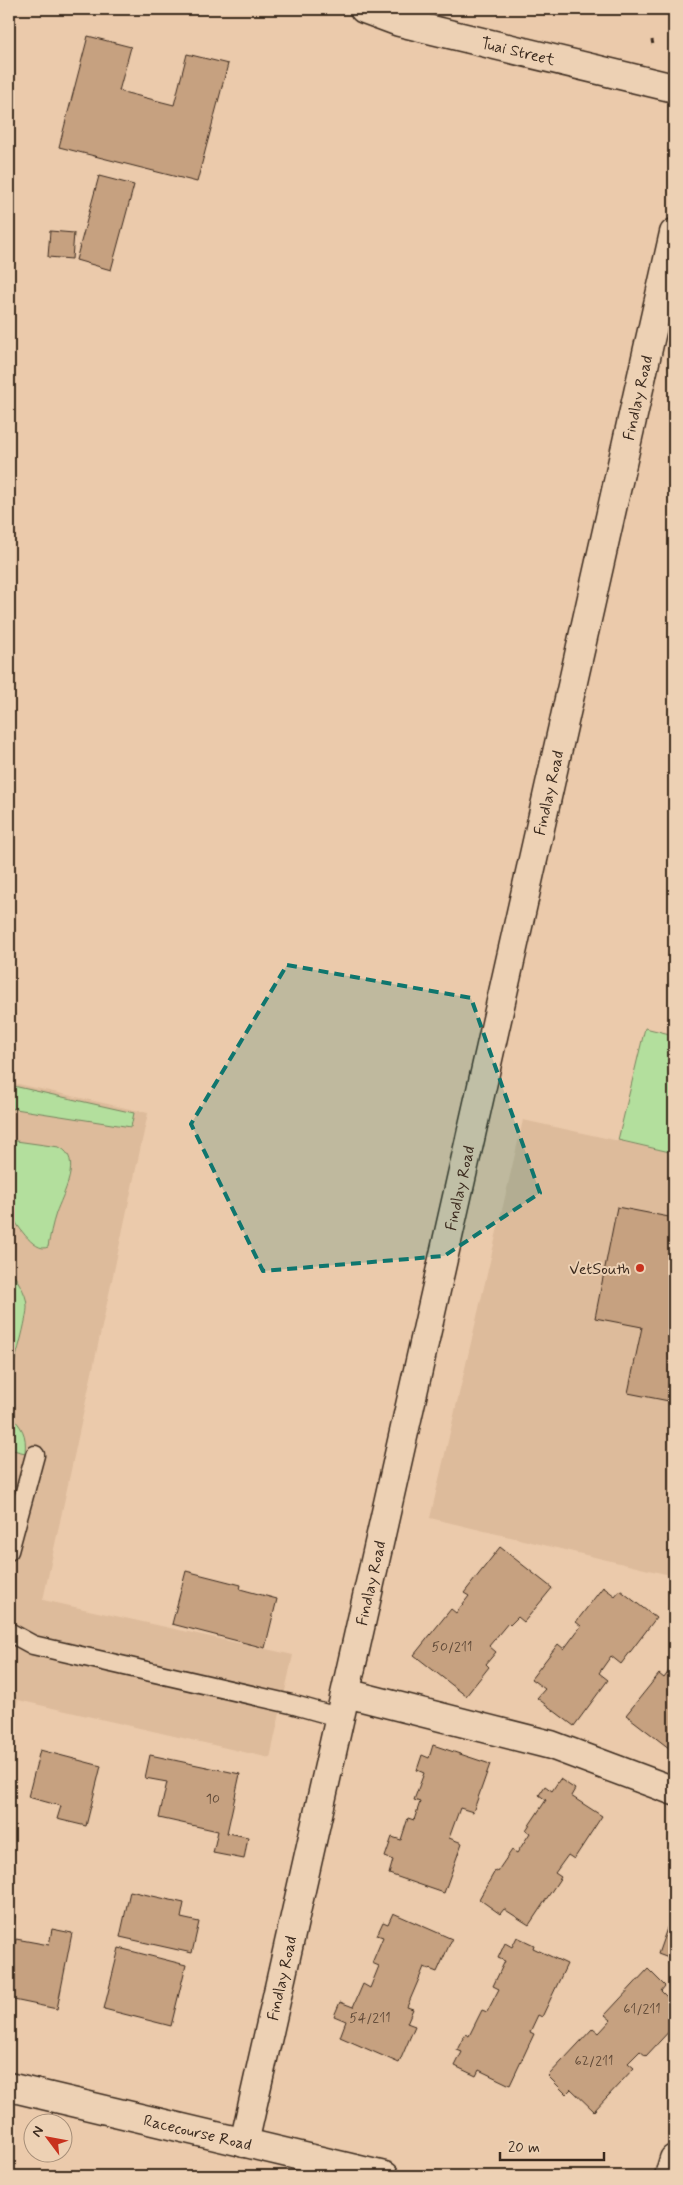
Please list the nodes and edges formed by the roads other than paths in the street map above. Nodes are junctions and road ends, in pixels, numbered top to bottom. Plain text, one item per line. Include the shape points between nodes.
1 (364, 9) edge
2 (674, 88) edge
3 (674, 233) edge
4 (34, 1455) dead end
5 (9, 1551) edge
6 (9, 1632) edge
7 (344, 1705) junction
8 (674, 1791) edge
9 (9, 2087) edge
10 (244, 2143) junction
11 (674, 2159) edge
12 (385, 2176) edge
13 (669, 2176) edge

1 - 2 street, Tuai Street via 399,22
3 - 7 street, Findlay Road
4 - 5 lane
6 - 7 lane via 32,1645 292,1704
7 - 8 street via 551,1745
7 - 10 street, Findlay Road
9 - 10 street, Racecourse Road
10 - 12 street, Racecourse Road
11 - 13 street

